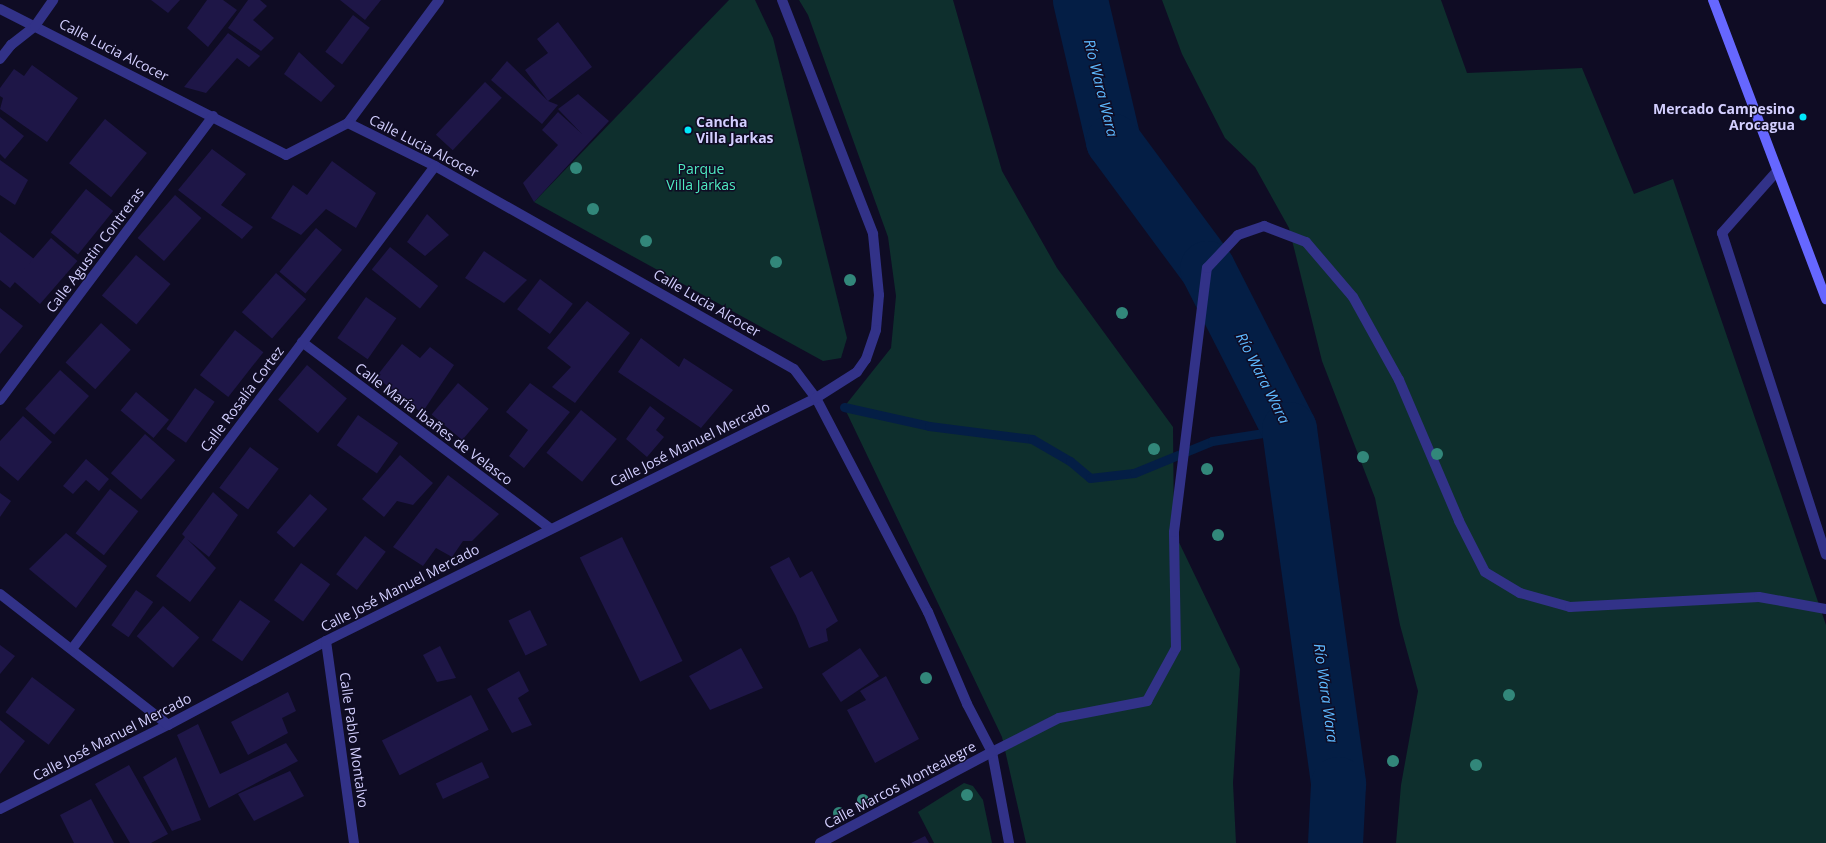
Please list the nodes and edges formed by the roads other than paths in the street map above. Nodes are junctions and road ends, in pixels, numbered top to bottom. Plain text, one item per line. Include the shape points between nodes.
1 (53, 0) edge
2 (439, 0) edge
3 (782, 0) edge
4 (1713, 0) edge
5 (0, 9) edge
6 (35, 26) junction
7 (0, 59) edge
8 (213, 116) junction
9 (348, 123) junction
10 (435, 166) junction
11 (1777, 171) junction
12 (1826, 299) edge
13 (302, 342) junction
14 (816, 398) junction
15 (0, 400) edge
16 (550, 528) junction
17 (1826, 555) edge
18 (0, 594) edge
19 (1826, 609) edge
20 (326, 641) junction
21 (72, 649) junction
22 (168, 725) junction
23 (992, 752) junction
24 (0, 810) edge
25 (354, 843) edge
26 (820, 843) edge
27 (1009, 843) edge

1 - 6 street
2 - 9 street
3 - 14 street, Calle José Manuel Mercado via 873,234 879,295 876,330 866,359 857,372
4 - 11 street
5 - 6 street, Calle Lucia Alcocer
6 - 7 street via 11,45
6 - 8 street, Calle Lucia Alcocer
8 - 9 street, Calle Lucia Alcocer via 286,155
8 - 15 street, Calle Agustin Contreras
9 - 10 street, Calle Lucia Alcocer
10 - 13 street, Calle Rosalía Cortez
10 - 14 street, Calle Lucia Alcocer via 794,369
11 - 12 street
11 - 17 street via 1722,233
13 - 16 street, Calle María Ibañes de Velasco
13 - 21 street, Calle Rosalía Cortez
14 - 16 street, Calle José Manuel Mercado
14 - 23 street, Calle Lucia Alcocer via 928,612 967,704
16 - 20 street, Calle José Manuel Mercado
18 - 21 street
19 - 23 street, Calle Marcos Montealegre via 1759,597 1570,607 1520,593 1486,572 1459,521 1399,380 1353,297 1306,242 1264,226 1238,235 1207,268 1174,532 1176,648 1147,701 1059,718
20 - 22 street, Calle José Manuel Mercado
20 - 25 street, Calle Pablo Montalvo
21 - 22 street
22 - 24 street, Calle José Manuel Mercado
23 - 26 street, Calle Marcos Montealegre
23 - 27 street, Calle Lucia Alcocer

